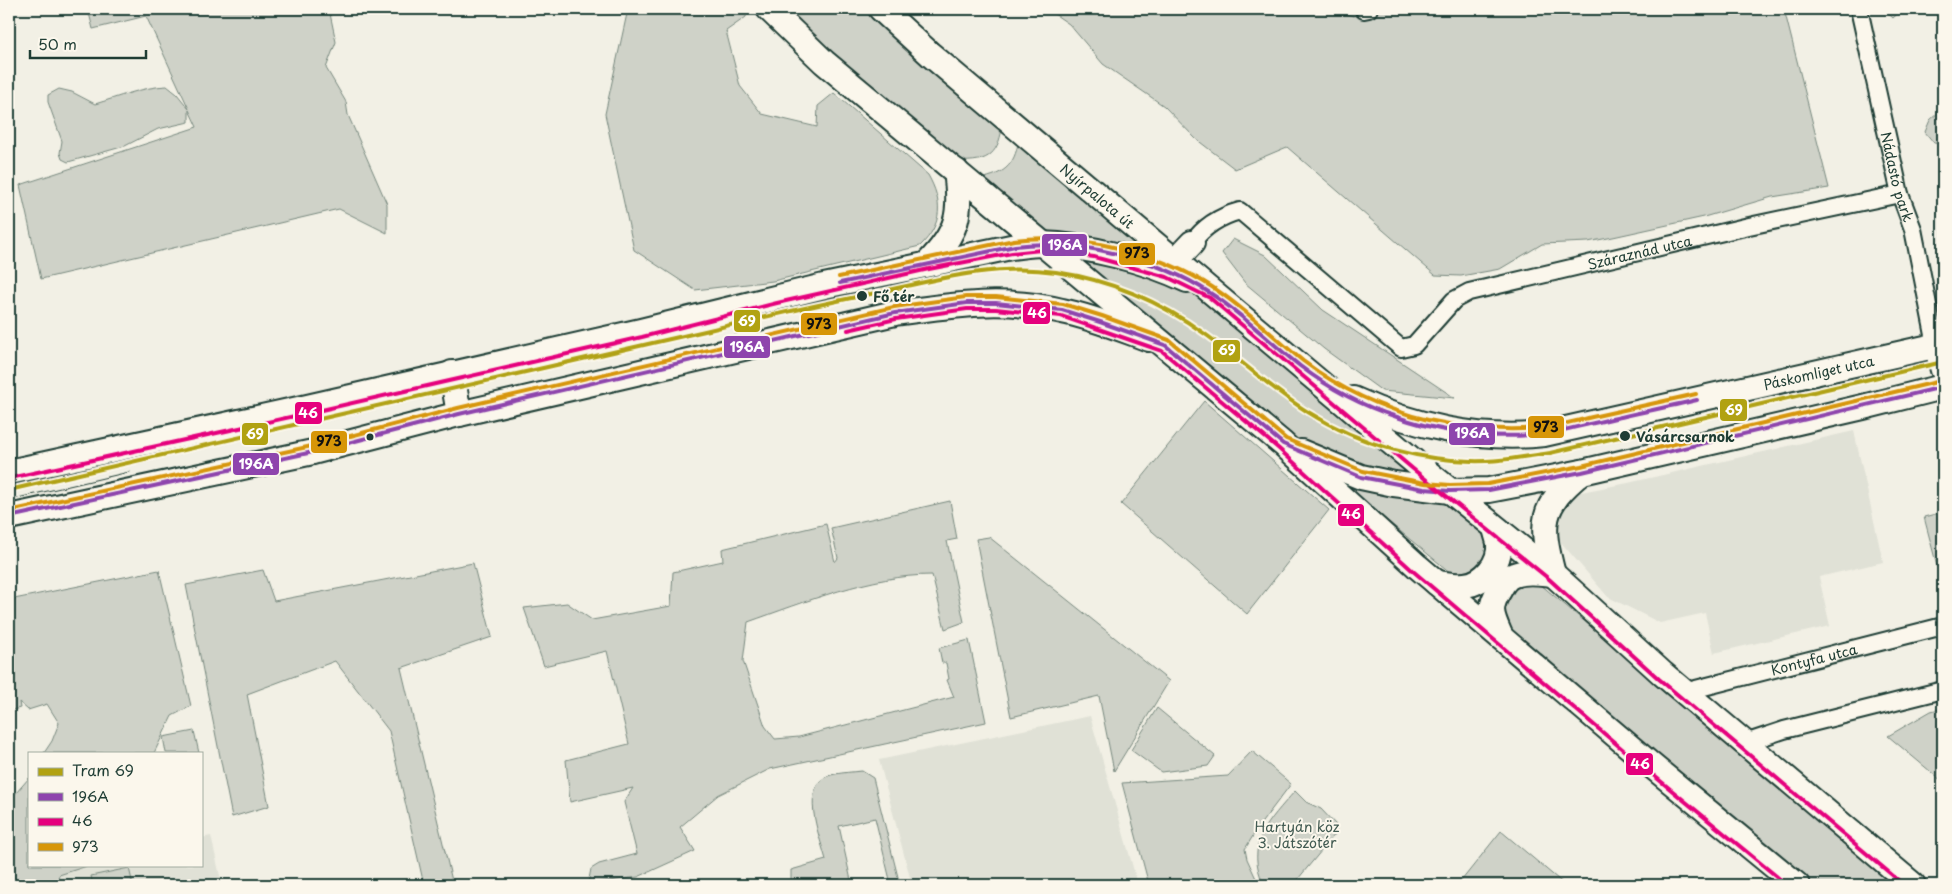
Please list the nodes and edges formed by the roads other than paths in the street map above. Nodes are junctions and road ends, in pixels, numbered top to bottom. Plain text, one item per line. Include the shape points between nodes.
1 (770, 9) edge
2 (880, 9) edge
3 (1859, 9) edge
4 (956, 172) junction
5 (1900, 194) junction
6 (1192, 243) joint
7 (1041, 244) junction
8 (1175, 261) junction
9 (928, 263) junction
10 (1213, 293) junction
11 (1940, 344) edge
12 (1165, 345) junction
13 (1943, 370) edge
14 (452, 373) junction
15 (1318, 380) junction
16 (1943, 387) edge
17 (459, 414) junction
18 (1283, 444) junction
19 (9, 472) edge
20 (1582, 472) junction
21 (1450, 491) junction
22 (9, 517) edge
23 (1495, 528) junction
24 (1553, 574) junction
25 (1437, 583) junction
26 (1943, 626) edge
27 (1501, 637) junction
28 (1943, 690) edge
29 (1684, 692) junction
30 (1745, 743) junction
31 (1797, 885) edge
32 (1913, 885) edge

1 - 4 street via 824,62
2 - 8 street, Nyírpalota út
3 - 5 street, Nádastó park
4 - 7 street
4 - 9 street via 960,196 958,216 943,247
5 - 6 street, Száraznád utca via 1469,292 1454,300 1414,345 1401,348 1240,211 1225,215 1200,232
5 - 11 street, Nádastó park via 1912,229
6 - 8 street
7 - 9 street
7 - 10 street via 1080,248 1169,271
7 - 12 street
8 - 10 street, Nyírpalota út
9 - 14 street
10 - 15 street, Nyírpalota út
11 - 13 street
11 - 15 street, Páskomliget utca via 1581,426 1518,437 1486,435 1405,420 1353,400
12 - 17 street via 1062,310 967,303 895,313
12 - 18 street
14 - 17 street
14 - 19 street
15 - 21 street, Nyírpalota út
16 - 20 street
17 - 22 street via 313,452
18 - 21 street via 1361,477
18 - 25 street
20 - 21 street via 1489,490
20 - 24 street via 1561,492 1547,516 1544,528
21 - 23 street, Nyírpalota út
23 - 24 street, Nyírpalota út
23 - 25 street via 1498,554 1486,576 1465,585
24 - 27 street via 1515,574 1503,584 1491,606
24 - 29 street, Nyírpalota út
25 - 27 street
26 - 29 street, Kontyfa utca
27 - 31 street
28 - 30 street
29 - 30 street, Nyírpalota út
30 - 32 street, Nyírpalota út

